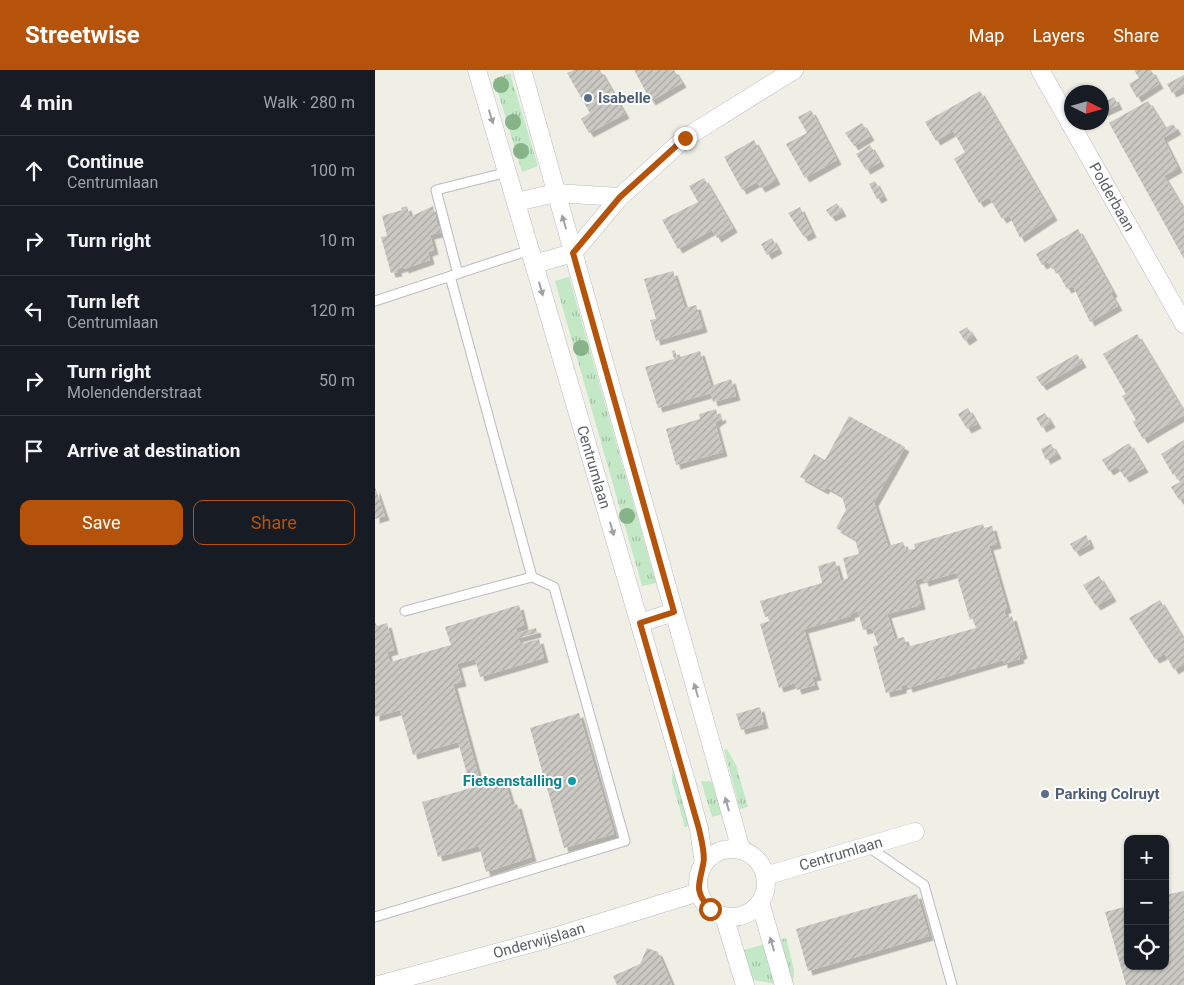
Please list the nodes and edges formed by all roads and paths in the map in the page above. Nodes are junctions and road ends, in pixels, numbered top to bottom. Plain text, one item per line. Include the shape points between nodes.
1 (477, 70) edge
2 (522, 70) edge
3 (794, 70) edge
4 (1041, 70) edge
5 (508, 172) junction
6 (555, 193) junction
7 (620, 197) junction
8 (517, 202) junction
9 (573, 253) junction
10 (532, 257) junction
11 (454, 275) junction
12 (375, 300) edge
13 (1184, 324) edge
14 (532, 577) junction
15 (405, 611) dead end
16 (674, 612) junction
17 (640, 623) junction
18 (915, 832) dead end
19 (866, 846) junction
20 (741, 850) junction
21 (704, 864) junction
22 (765, 876) junction
23 (699, 892) junction
24 (760, 902) junction
25 (375, 916) edge
26 (724, 916) junction
27 (379, 985) edge
28 (745, 985) edge
29 (784, 985) edge
30 (952, 985) edge

1 -> 5 street, Centrumlaan
2 - 6 street
3 - 7 street via 685,138
4 - 13 street, Polderbaan
5 - 8 street, Centrumlaan
5 - 11 lane via 436,190
6 - 7 street
6 - 8 street
9 -> 6 street
7 - 9 street
8 - 10 street, Centrumlaan
9 - 10 street
9 - 16 street
10 - 11 lane
10 -> 17 street, Centrumlaan
11 - 12 lane
11 - 14 lane
14 - 15 lane
14 - 25 lane via 554,588 625,841
16 - 17 street
20 -> 16 street
17 - 21 street, Centrumlaan via 699,829
18 - 19 street, Centrumlaan
19 - 22 street, Centrumlaan
19 - 30 lane via 924,885
20 - 21 street via 718,852
20 - 22 street via 760,864
21 - 23 street, Centrumlaan via 698,879
22 - 24 street
23 - 26 street via 710,909
23 - 27 street, Onderwijslaan via 554,937
24 - 26 street via 744,915
29 -> 24 street
26 - 28 street

